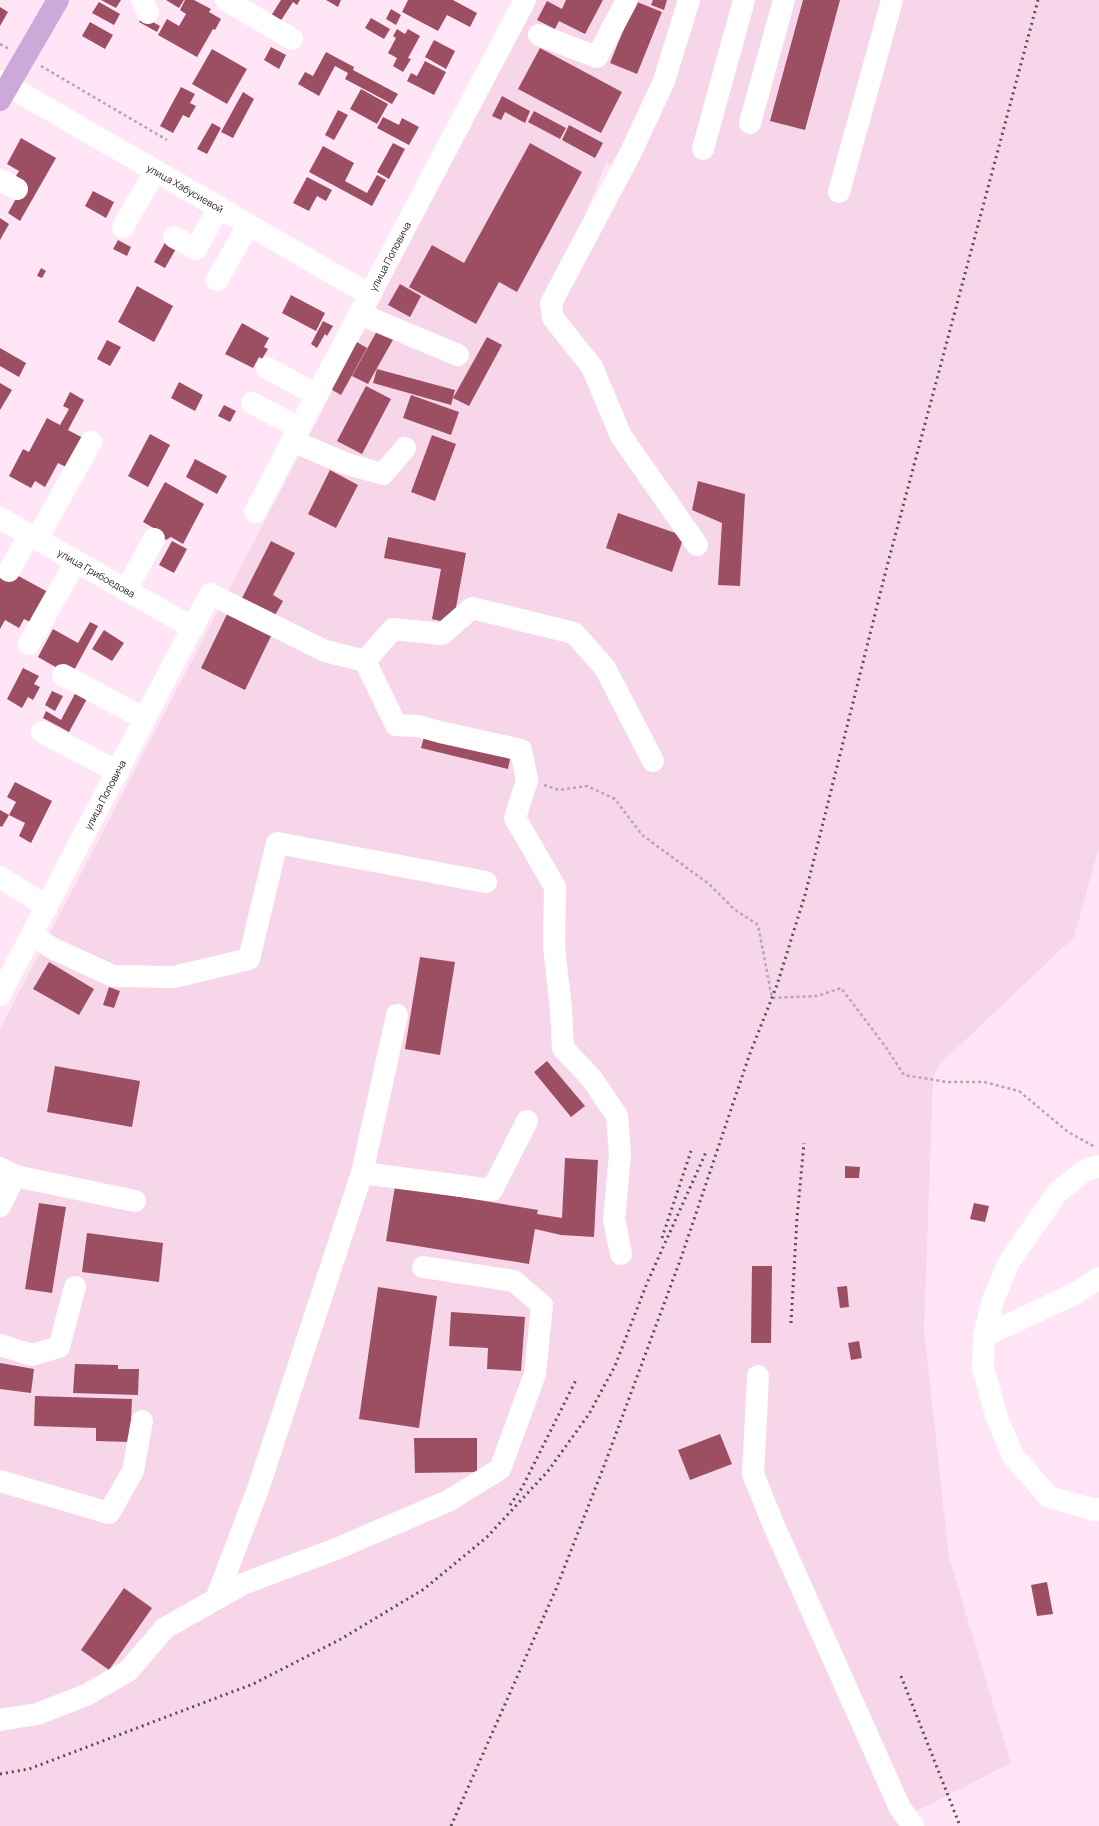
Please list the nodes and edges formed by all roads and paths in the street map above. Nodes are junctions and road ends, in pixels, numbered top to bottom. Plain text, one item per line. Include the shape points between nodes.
1 (58, 0) edge
2 (226, 0) edge
3 (525, 0) edge
4 (627, 0) edge
5 (689, 0) edge
6 (744, 0) edge
7 (784, 0) edge
8 (892, 0) edge
9 (539, 35) dead end
10 (292, 39) dead end
11 (0, 44) edge
12 (24, 57) junction
13 (3, 89) edge
14 (750, 123) dead end
15 (167, 140) dead end
16 (703, 149) dead end
17 (155, 170) junction
18 (839, 192) dead end
19 (219, 207) junction
20 (248, 224) junction
21 (123, 227) dead end
22 (174, 236) dead end
23 (217, 280) dead end
24 (365, 304) junction
25 (458, 355) dead end
26 (267, 368) dead end
27 (317, 395) junction
28 (252, 402) dead end
29 (296, 434) junction
30 (91, 442) dead end
31 (405, 448) dead end
32 (255, 512) dead end
33 (0, 518) edge
34 (33, 537) junction
35 (154, 539) dead end
36 (697, 545) dead end
37 (76, 561) junction
38 (9, 571) dead end
39 (126, 590) junction
40 (193, 628) junction
41 (29, 644) dead end
42 (365, 661) junction
43 (63, 675) dead end
44 (146, 719) junction
45 (42, 732) dead end
46 (653, 761) dead end
47 (118, 772) junction
48 (527, 780) junction
49 (0, 877) edge
50 (486, 882) dead end
51 (47, 906) junction
52 (33, 936) junction
53 (0, 996) edge
54 (397, 1015) dead end
55 (527, 1121) dead end
56 (1099, 1149) edge
57 (1099, 1166) edge
58 (8, 1172) edge
59 (362, 1173) junction
60 (135, 1201) dead end
61 (0, 1206) edge
62 (621, 1254) dead end
63 (423, 1266) dead end
64 (1099, 1278) edge
65 (75, 1287) dead end
66 (984, 1336) junction
67 (0, 1344) edge
68 (758, 1376) dead end
69 (142, 1421) dead end
70 (0, 1481) edge
71 (1099, 1509) edge
72 (216, 1599) junction
73 (0, 1720) edge
74 (913, 1826) edge

1 - 12 main road
2 - 10 street
3 - 24 street, улица Поповича
4 - 9 street via 596,57
5 - 36 street via 664,81 631,152 550,303 553,318 592,367 621,436
6 - 16 street
7 - 14 street
8 - 18 street
11 - 12 path
12 - 13 main road
12 - 15 path
13 - 17 street, улица Хабусиевой
17 - 19 street, улица Хабусиевой
17 - 21 street
19 - 20 street, улица Хабусиевой
19 - 22 street via 196,249
20 - 23 street
20 - 24 street, улица Хабусиевой
24 - 25 street, улица Хабусиевой
24 - 27 street, улица Поповича
26 - 27 street
27 - 29 street, улица Поповича
28 - 29 street
29 - 31 street via 347,464 383,474
29 - 32 street, улица Поповича
30 - 34 street
33 - 34 street, улица Грибоедова
34 - 37 street, улица Грибоедова
34 - 38 street
35 - 39 street
37 - 39 street, улица Грибоедова
37 - 41 street
39 - 40 street, улица Грибоедова
40 - 42 street, улица Поповича via 210,594 325,652
40 - 44 street, улица Поповича
42 - 46 street via 393,628 442,634 472,608 574,633 606,668
42 - 48 street via 396,725 418,726 521,750
43 - 44 street
44 - 47 street, улица Поповича
45 - 47 street
47 - 51 street, улица Поповича
48 - 56 path via 559,790 587,786 615,799 642,835 709,884 734,909 758,925 772,998 817,996 841,988 904,1075 947,1082 984,1082 1019,1091 1068,1132
48 - 62 street via 515,818 555,887 554,947 563,1048 592,1079 617,1116 620,1155 614,1219
49 - 51 street
50 - 52 street via 278,843 249,959 174,977 113,976 54,949
51 - 52 street, улица Поповича
52 - 53 street, улица Поповича
54 - 59 street
55 - 59 street via 492,1190
57 - 66 street via 1084,1171 1057,1193 1009,1262 993,1300
58 - 60 street
58 - 61 street
59 - 72 street via 258,1489
63 - 72 street via 514,1281 542,1304 535,1374 500,1469 448,1501 336,1549 243,1584
64 - 66 street via 1074,1294
65 - 67 street via 59,1347 32,1355
66 - 71 street via 983,1368 997,1418 1013,1456 1049,1497
68 - 74 street via 753,1474 900,1808
69 - 70 street via 133,1471 109,1513
72 - 73 street via 164,1628 128,1671 86,1695 37,1714

